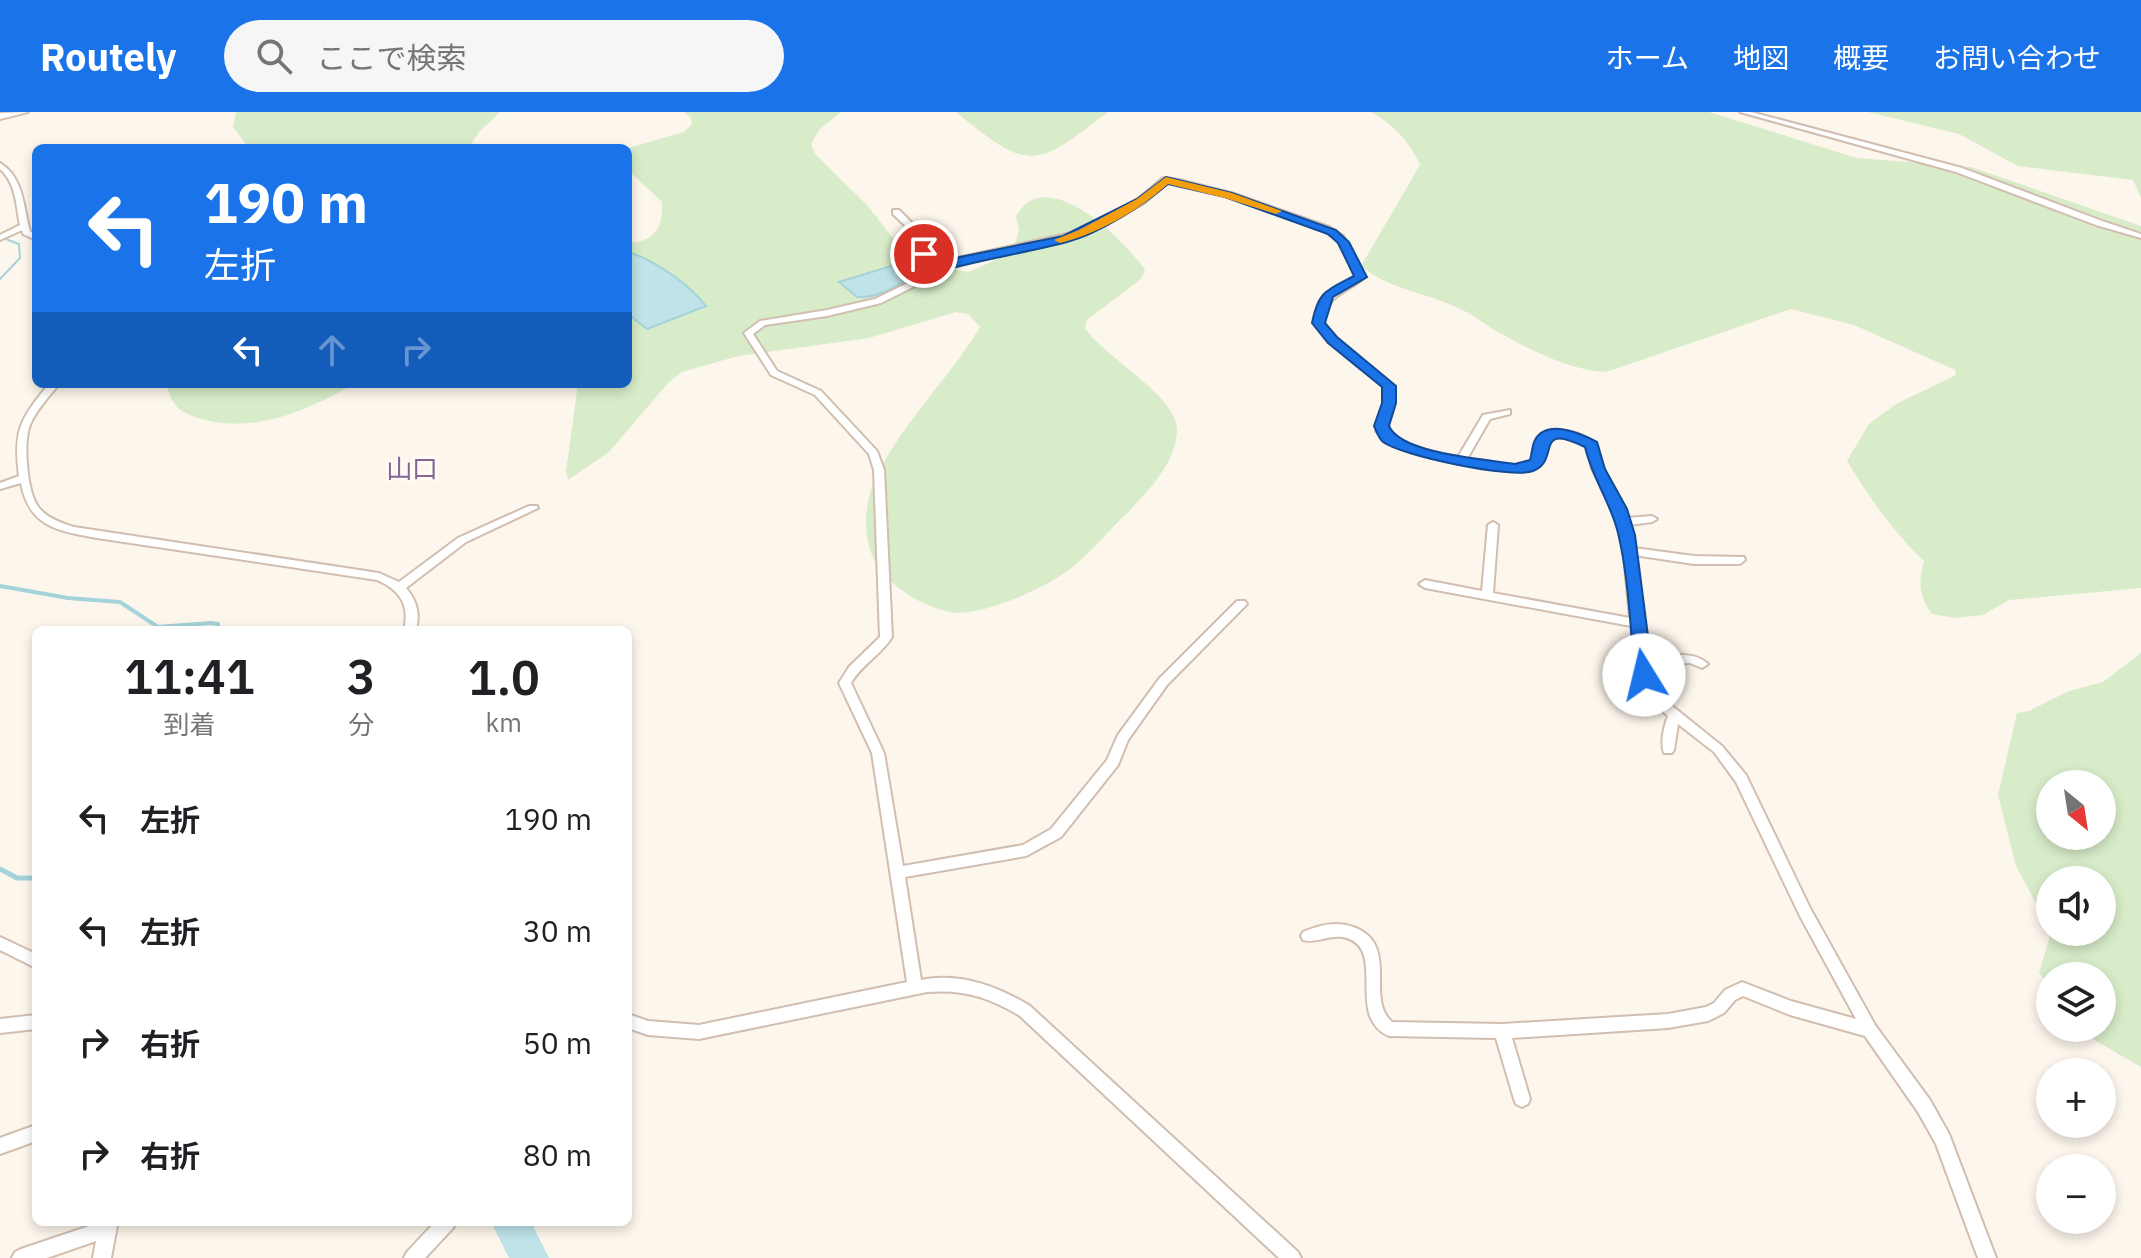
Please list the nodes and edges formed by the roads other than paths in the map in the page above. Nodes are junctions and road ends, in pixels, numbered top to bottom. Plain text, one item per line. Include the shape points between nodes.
1 (24, 112) edge
2 (1743, 112) edge
3 (0, 116) edge
4 (0, 165) edge
5 (896, 212) dead end
6 (24, 226) junction
7 (32, 236) edge
8 (2141, 236) edge
9 (0, 238) edge
10 (941, 268) junction
11 (51, 388) edge
12 (1507, 412) dead end
13 (1462, 459) junction
14 (25, 478) junction
15 (0, 486) edge
16 (533, 508) dead end
17 (1652, 519) dead end
18 (1623, 522) junction
19 (1493, 525) dead end
20 (1628, 551) junction
21 (1740, 560) dead end
22 (1425, 584) dead end
23 (399, 587) junction
24 (1487, 595) junction
25 (1241, 604) dead end
26 (1636, 623) junction
27 (411, 626) edge
28 (1643, 662) junction
29 (1702, 664) dead end
30 (1675, 715) junction
31 (1668, 750) dead end
32 (897, 873) junction
33 (1308, 936) dead end
34 (0, 943) edge
35 (32, 959) edge
36 (915, 988) junction
37 (32, 1022) edge
38 (632, 1024) edge
39 (0, 1026) edge
40 (1870, 1030) junction
41 (1502, 1031) junction
42 (1522, 1099) dead end
43 (32, 1134) edge
44 (0, 1146) edge
45 (108, 1226) edge
46 (443, 1226) edge
47 (56, 1252) edge
48 (21, 1258) edge
49 (102, 1258) edge
50 (413, 1258) edge
51 (1292, 1258) edge
52 (1987, 1258) edge

1 - 3 main road
2 - 8 street via 1959,170
4 - 6 street via 15,182
5 - 10 street via 918,234 918,249
6 - 7 street
6 - 9 street
10 - 13 street via 1083,233 1141,201 1166,180 1316,225 1340,238 1359,270 1361,277 1328,295 1319,323 1389,386 1383,434 1410,451
10 - 32 street via 878,301 763,323 748,333 774,373 822,396 878,462 886,637 845,683 878,753
11 - 14 street via 21,432
12 - 13 street via 1486,417
13 - 18 street via 1522,469 1537,462 1542,440 1550,435 1579,437 1592,445 1597,469
14 - 15 street
14 - 23 street via 34,509 74,530 362,573
16 - 23 street via 450,547
17 - 18 street
18 - 20 street
19 - 24 street
20 - 21 street
20 - 26 street
22 - 24 street
23 - 27 street via 414,611
24 - 26 street
25 - 32 street via 1163,682 1122,738 1113,762 1056,833 1026,850
26 - 28 street
28 - 29 street via 1692,659
28 - 30 street via 1652,693
30 - 31 street
30 - 40 street via 1718,749 1741,779
32 - 36 street
33 - 41 street via 1334,928 1363,942 1371,953 1375,1014 1389,1029
34 - 35 street
36 - 38 street via 699,1032
36 - 51 street via 947,983 981,987 1025,1011
37 - 39 street
40 - 41 street via 1742,989 1697,1017
40 - 52 street via 1943,1140
41 - 42 street
43 - 44 street
45 - 47 street
45 - 49 street
46 - 50 street
47 - 48 street

